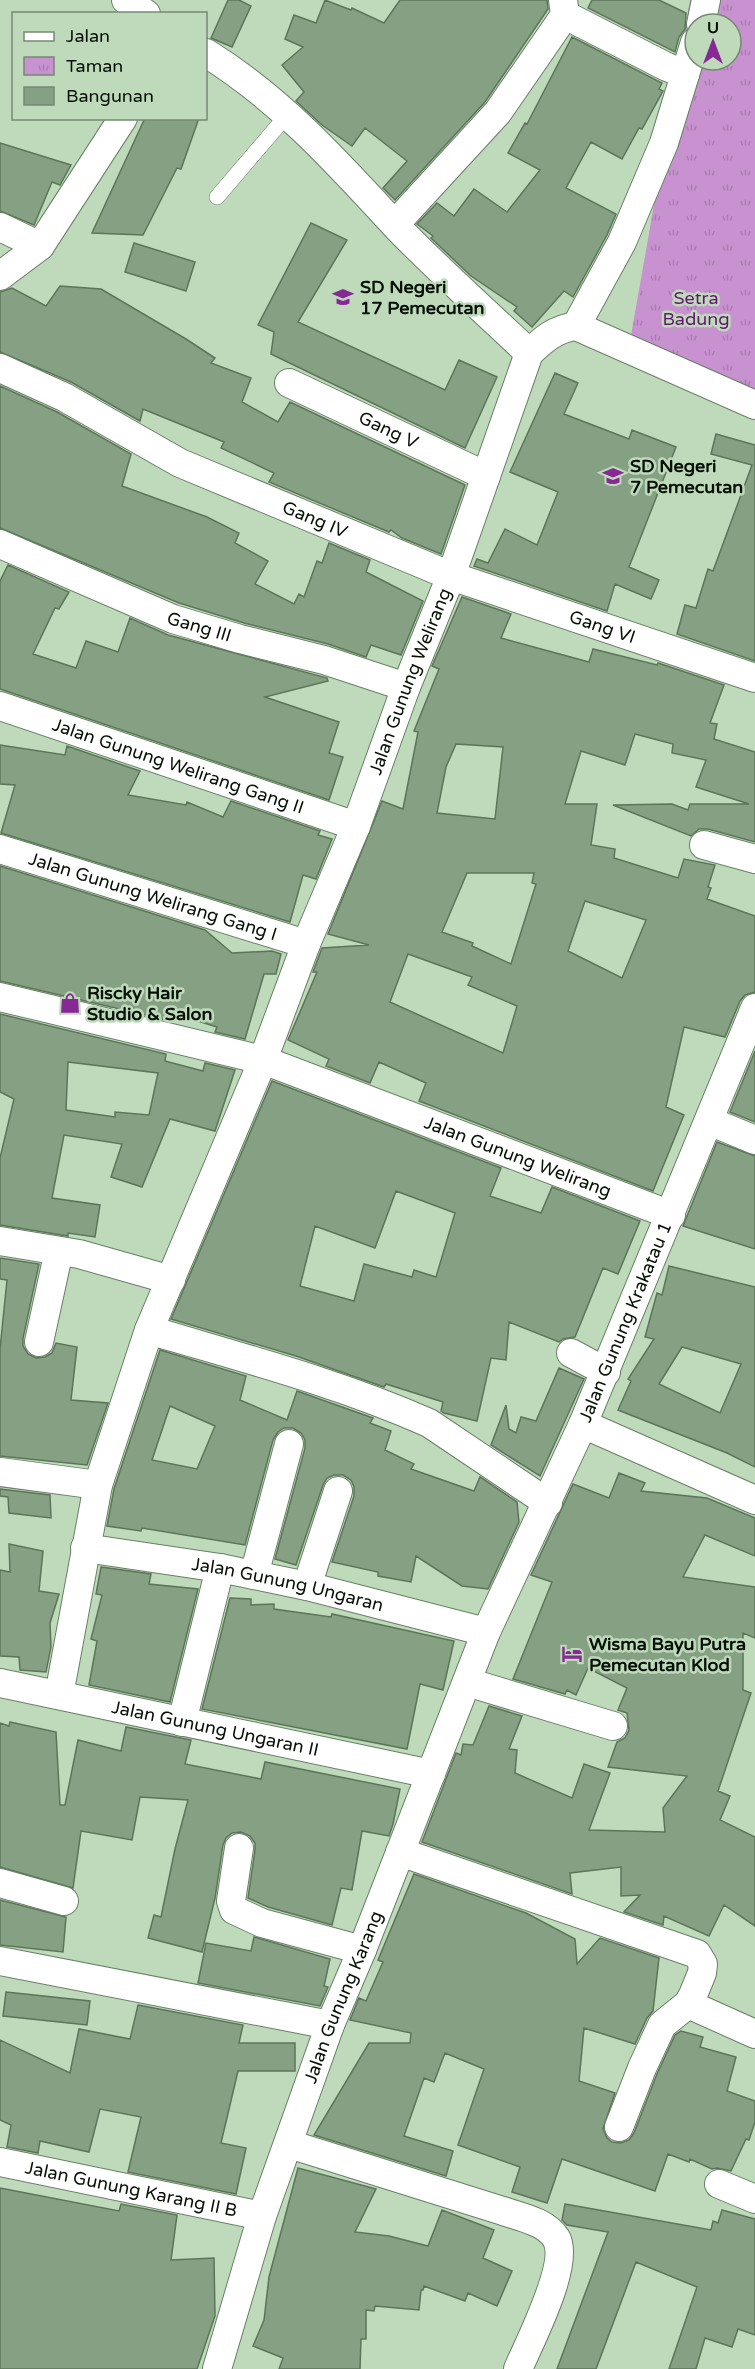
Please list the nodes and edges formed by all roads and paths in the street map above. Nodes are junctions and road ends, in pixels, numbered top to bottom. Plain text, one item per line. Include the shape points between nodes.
1 (126, 0) edge
2 (564, 7) edge
3 (143, 12) edge
4 (207, 54) edge
5 (685, 74) joint
6 (288, 114) junction
7 (122, 120) edge
8 (217, 197) dead end
9 (395, 224) junction
10 (0, 227) edge
11 (40, 246) junction
12 (0, 276) edge
13 (576, 326) junction
14 (529, 353) junction
15 (0, 368) edge
16 (289, 383) dead end
17 (755, 405) edge
18 (486, 476) junction
19 (0, 544) edge
20 (451, 576) junction
21 (755, 678) edge
22 (406, 687) junction
23 (0, 706) edge
24 (356, 826) junction
25 (704, 845) dead end
26 (0, 849) edge
27 (755, 859) edge
28 (306, 944) junction
29 (0, 997) edge
30 (755, 1008) edge
31 (263, 1060) junction
32 (709, 1121) junction
33 (755, 1140) edge
34 (671, 1215) junction
35 (0, 1241) edge
36 (58, 1255) dead end
37 (171, 1280) junction
38 (149, 1330) junction
39 (39, 1342) dead end
40 (571, 1353) dead end
41 (606, 1372) junction
42 (583, 1424) junction
43 (289, 1444) dead end
44 (0, 1472) edge
45 (98, 1485) junction
46 (338, 1491) dead end
47 (755, 1500) edge
48 (548, 1503) junction
49 (85, 1548) junction
50 (220, 1568) junction
51 (254, 1575) junction
52 (307, 1586) junction
53 (486, 1632) junction
54 (467, 1682) junction
55 (0, 1683) edge
56 (59, 1695) junction
57 (182, 1722) junction
58 (613, 1726) dead end
59 (431, 1774) junction
60 (238, 1848) dead end
61 (400, 1852) junction
62 (0, 1883) edge
63 (64, 1901) dead end
64 (362, 1950) junction
65 (0, 1961) edge
66 (688, 2004) junction
67 (330, 2025) junction
68 (755, 2034) edge
69 (619, 2127) dead end
70 (289, 2144) junction
71 (0, 2162) edge
72 (718, 2184) dead end
73 (755, 2199) edge
74 (262, 2216) junction
75 (218, 2369) edge
76 (518, 2369) edge

1 - 3 street
2 - 5 street
2 - 9 street via 498,112
4 - 6 street
5 - 13 street via 664,143 622,242
6 - 8 lane
6 - 9 street
7 - 11 street
9 - 14 street
10 - 11 street
11 - 12 street
13 - 14 street via 548,336
13 - 17 street
14 - 18 street, Jalan Gunung Welirang
15 - 20 street, Gang IV via 64,397 180,462
16 - 18 street, Gang V
18 - 20 street, Jalan Gunung Welirang
19 - 22 street, Gang III via 172,619 324,660
20 - 21 street, Gang VI
20 - 22 street, Jalan Gunung Welirang
22 - 24 street, Jalan Gunung Welirang
23 - 24 street, Jalan Gunung Welirang Gang II
24 - 28 street, Jalan Gunung Welirang
25 - 27 street
26 - 28 street, Jalan Gunung Welirang Gang I
28 - 31 street, Jalan Gunung Welirang
29 - 31 street
30 - 32 street, Jalan Gunung Krakatau 1
31 - 34 street, Jalan Gunung Welirang
31 - 37 street, Jalan Gunung Welirang
32 - 33 street
32 - 34 street, Jalan Gunung Krakatau 1
34 - 41 street, Jalan Gunung Krakatau 1
35 - 37 street via 79,1254
36 - 39 street
37 - 38 street, Jalan Gunung Welirang
38 - 45 street
38 - 48 street via 332,1385 413,1416
40 - 41 street
41 - 42 street, Jalan Gunung Krakatau 1
42 - 47 street
42 - 48 street, Jalan Gunung Krakatau 1
43 - 51 street
44 - 45 street
45 - 49 street
46 - 52 street
48 - 53 street, Jalan Gunung Krakatau 1
49 - 50 street, Jalan Gunung Ungaran
49 - 56 street
50 - 51 street, Jalan Gunung Ungaran
50 - 57 street
51 - 52 street, Jalan Gunung Ungaran
52 - 53 street, Jalan Gunung Ungaran
53 - 54 street, Jalan Gunung Karang
54 - 58 street
54 - 59 street, Jalan Gunung Karang
55 - 56 street, Jalan Gunung Ungaran II
56 - 57 street, Jalan Gunung Ungaran II
57 - 59 street, Jalan Gunung Ungaran II
59 - 61 street, Jalan Gunung Karang
60 - 64 street via 231,1901 234,1910 262,1923
61 - 64 street, Jalan Gunung Karang
61 - 66 street via 697,1954 703,1964 702,1973
62 - 63 street
64 - 67 street, Jalan Gunung Karang
65 - 67 street
66 - 68 street
66 - 69 street via 662,2025
67 - 70 street, Jalan Gunung Karang
70 - 74 street, Jalan Gunung Karang
70 - 76 street via 503,2211 548,2229 559,2246 559,2260 546,2305
71 - 74 street, Jalan Gunung Karang II B
72 - 73 street
74 - 75 street, Jalan Gunung Karang

